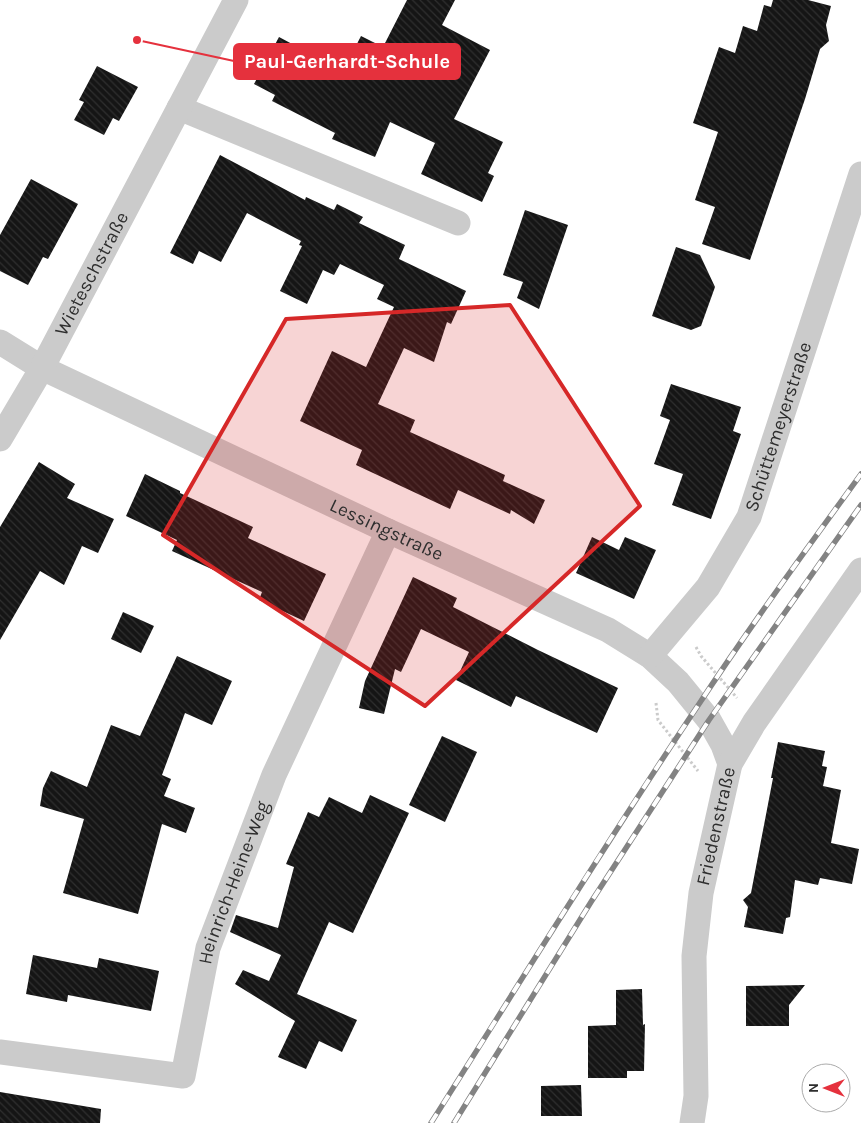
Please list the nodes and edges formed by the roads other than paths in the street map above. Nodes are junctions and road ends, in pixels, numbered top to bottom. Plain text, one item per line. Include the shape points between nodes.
1 (236, 0) edge
2 (179, 108) junction
3 (861, 174) edge
4 (458, 223) dead end
5 (0, 342) edge
6 (42, 368) junction
7 (0, 439) edge
8 (388, 531) junction
9 (861, 570) edge
10 (650, 656) junction
11 (730, 764) junction
12 (0, 1052) edge
13 (692, 1123) edge

1 - 2 street, Wieteschstraße
2 - 4 street
2 - 6 street, Wieteschstraße
3 - 10 street, Schüttemeyerstraße via 749,517 708,588
5 - 6 street, Lessingstraße
6 - 7 street, Wieteschstraße
6 - 8 street, Lessingstraße
8 - 10 street, Lessingstraße via 608,630
8 - 12 street, Heinrich-Heine-Weg via 274,775 208,948 183,1076
9 - 11 street, Friedenstraße via 754,723
10 - 11 street, Lessingstraße via 678,682 709,720
11 - 13 street, Friedenstraße via 701,894 694,956 696,1096

